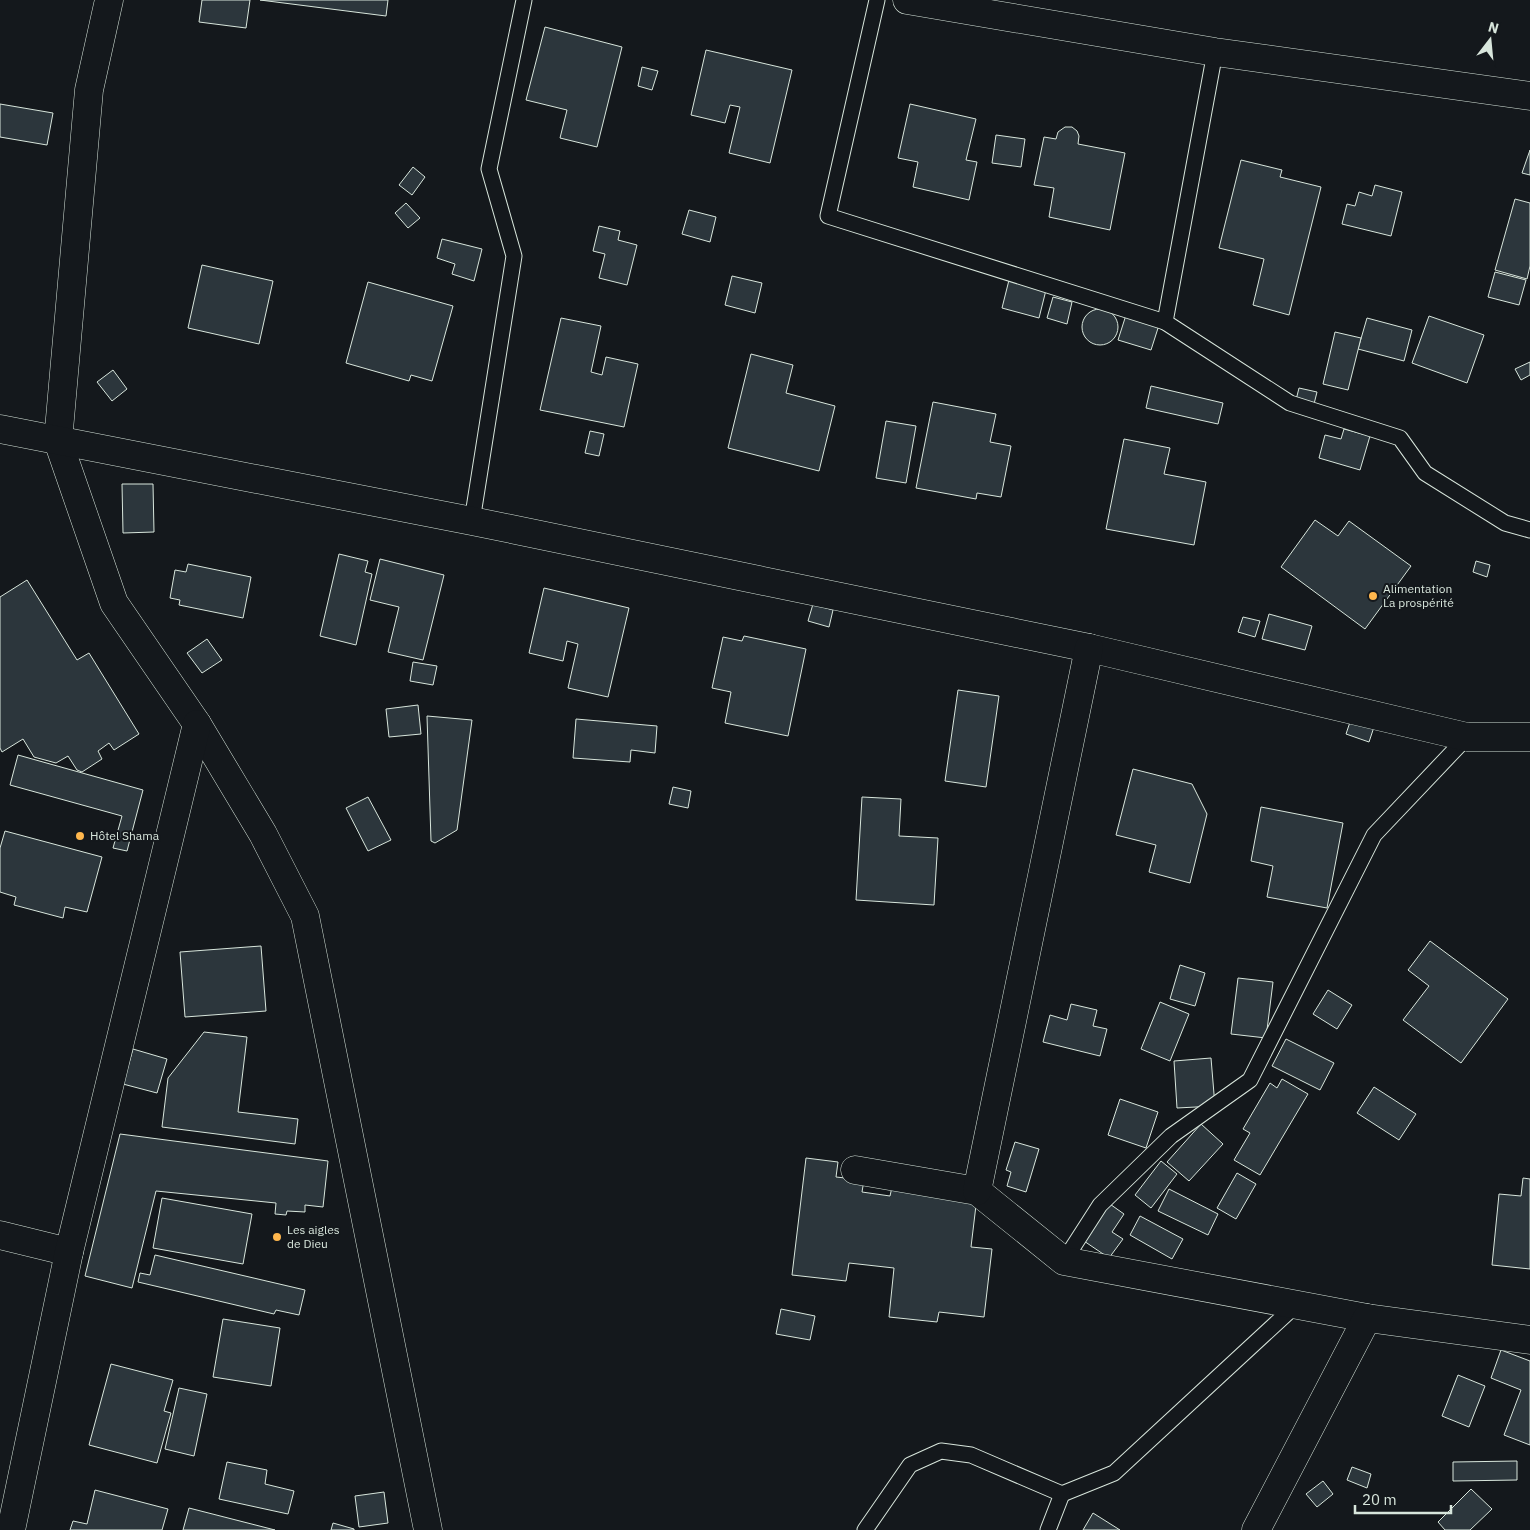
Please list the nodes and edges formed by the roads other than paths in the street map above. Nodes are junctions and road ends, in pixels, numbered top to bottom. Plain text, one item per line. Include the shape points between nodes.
1 (109, 0) edge
2 (524, 0) edge
3 (877, 0) edge
4 (907, 0) edge
5 (1215, 52) junction
6 (1530, 96) edge
7 (1165, 322) junction
8 (0, 429) edge
9 (58, 441) junction
10 (472, 521) junction
11 (1530, 530) edge
12 (1089, 648) junction
13 (196, 724) junction
14 (1467, 737) junction
15 (1530, 737) edge
16 (855, 1170) dead end
17 (977, 1191) junction
18 (0, 1235) edge
19 (69, 1252) junction
20 (1064, 1261) junction
21 (1296, 1304) junction
22 (1367, 1318) junction
23 (1530, 1340) edge
24 (1062, 1494) junction
25 (11, 1530) edge
26 (428, 1530) edge
27 (865, 1530) edge
28 (1048, 1530) edge
29 (1256, 1530) edge

1 - 9 street via 89,90
2 - 10 lane via 489,169 514,256
3 - 7 lane via 828,216
4 - 5 street
5 - 6 street
5 - 7 lane
7 - 11 lane via 1290,403 1400,438 1425,473 1505,523
8 - 9 street
9 - 10 street
9 - 13 street via 114,603
10 - 12 street
12 - 14 street
12 - 17 street
13 - 19 street
13 - 26 street via 264,834 305,916
14 - 15 street
14 - 20 lane via 1374,835 1250,1080 1171,1136 1100,1205
16 - 17 street
17 - 20 street
18 - 19 street
19 - 25 street
20 - 21 street
21 - 22 street
21 - 24 lane via 1114,1474
22 - 23 street
22 - 29 street
24 - 27 lane via 972,1455 941,1450 910,1465
24 - 28 lane

